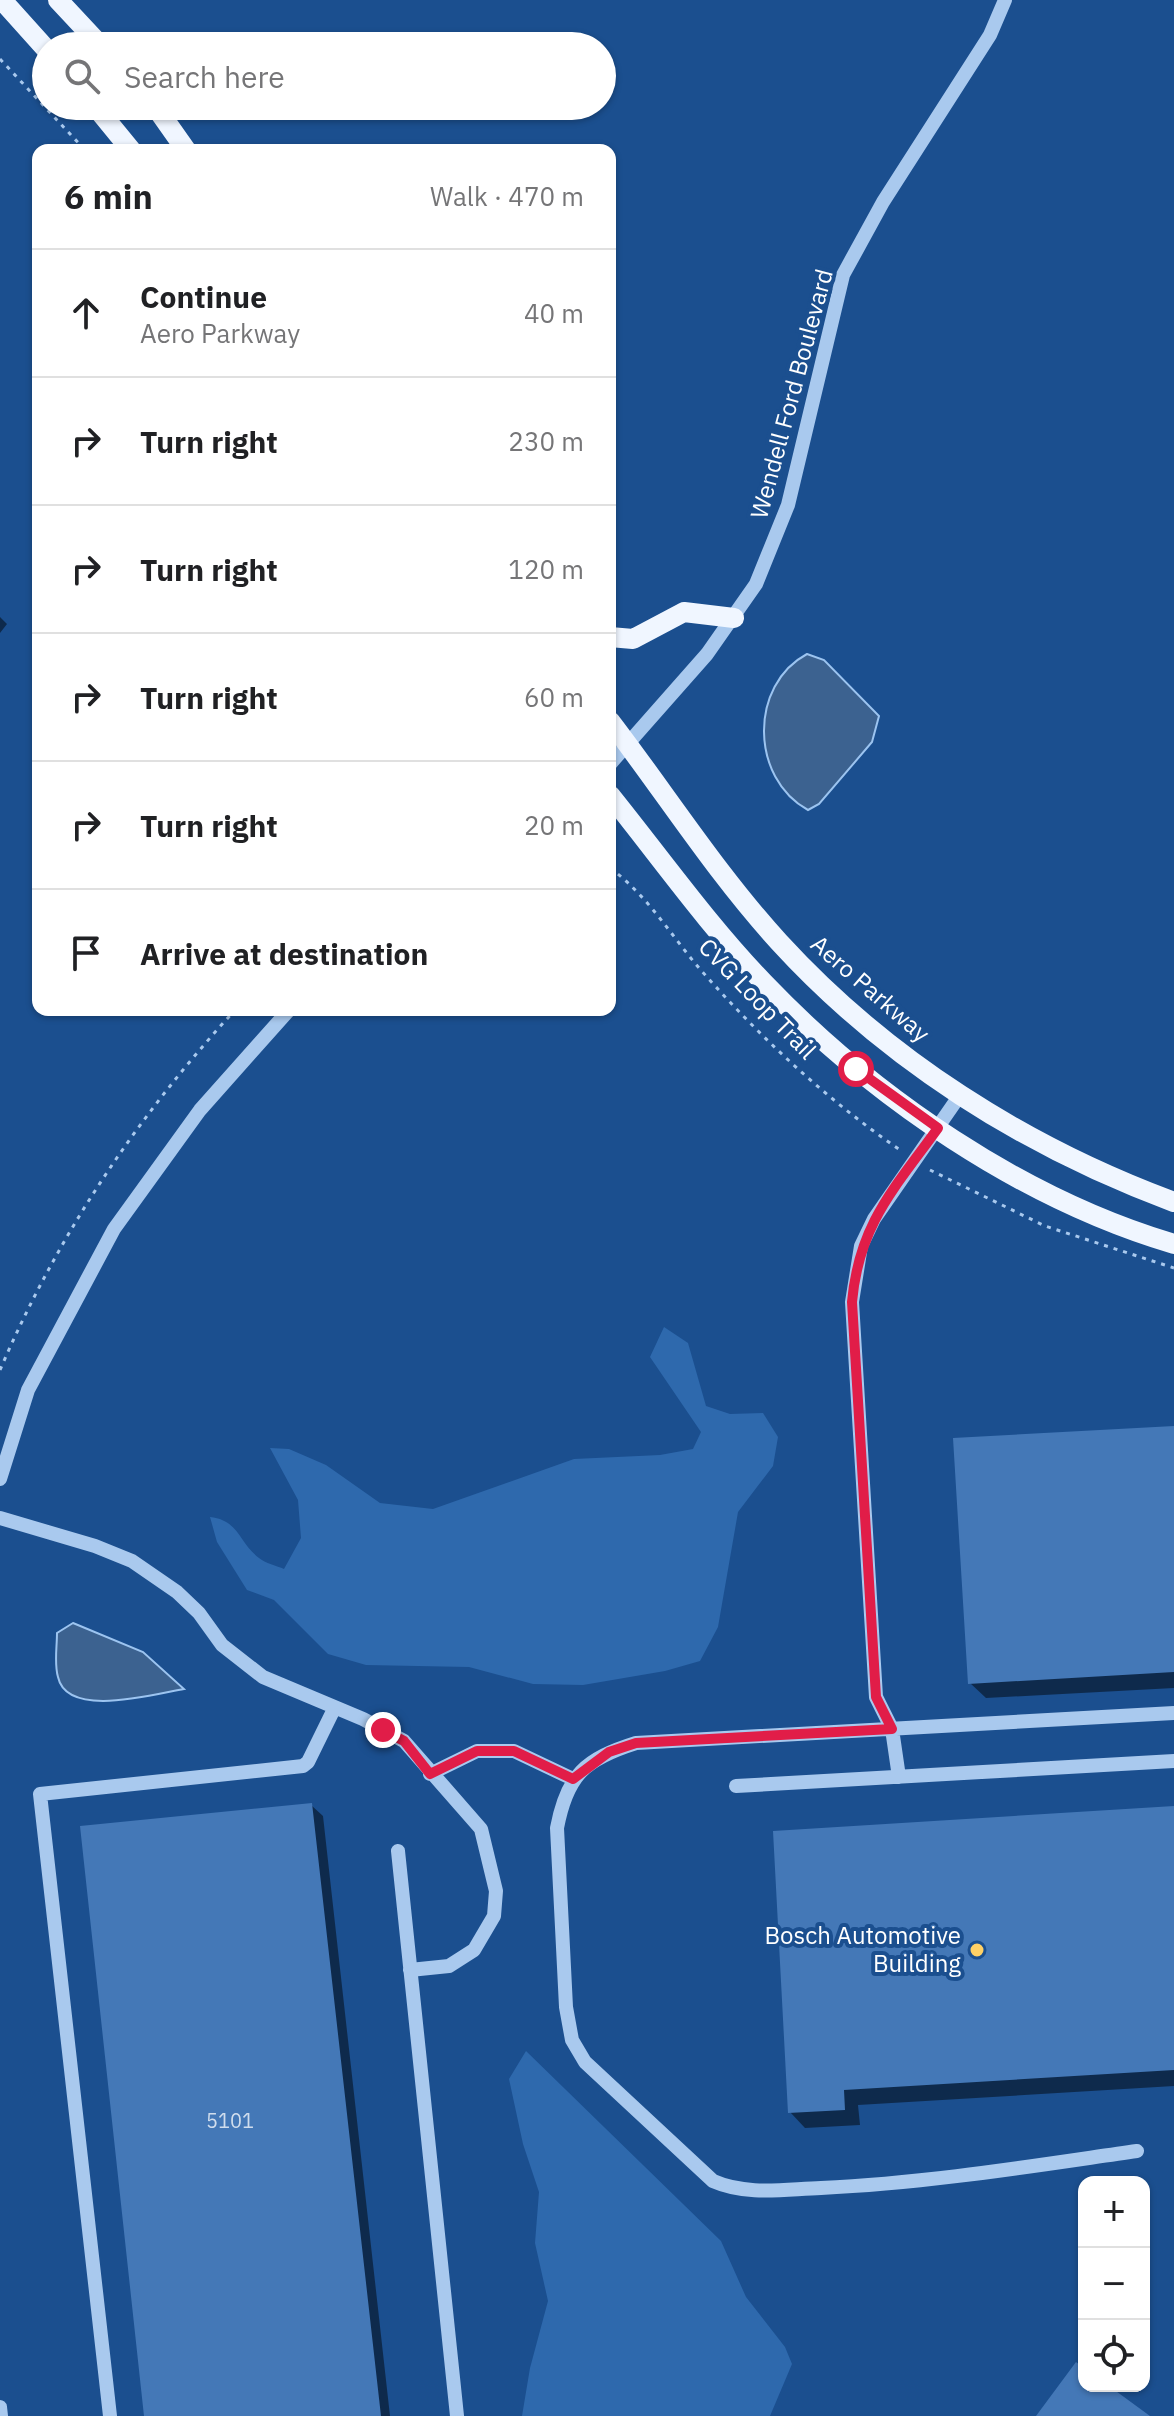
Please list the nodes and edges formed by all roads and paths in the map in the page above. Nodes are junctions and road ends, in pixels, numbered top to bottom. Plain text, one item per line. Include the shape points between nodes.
1 (2, 0) edge
2 (58, 0) edge
3 (1005, 0) edge
4 (88, 32) edge
5 (32, 33) edge
6 (0, 59) edge
7 (32, 93) edge
8 (57, 120) edge
9 (106, 120) edge
10 (165, 120) edge
11 (79, 144) edge
12 (126, 144) edge
13 (182, 144) edge
14 (734, 618) junction
15 (616, 638) edge
16 (616, 729) edge
17 (629, 745) junction
18 (616, 758) edge
19 (616, 802) edge
20 (616, 872) edge
21 (230, 1016) edge
22 (284, 1016) edge
23 (960, 1095) junction
24 (938, 1128) junction
25 (890, 1143) dead end
26 (937, 1174) dead end
27 (1174, 1202) edge
28 (1174, 1244) edge
29 (1174, 1268) edge
30 (0, 1370) edge
31 (0, 1479) edge
32 (0, 1518) edge
33 (334, 1709) junction
34 (1174, 1713) edge
35 (892, 1729) junction
36 (1174, 1761) edge
37 (430, 1774) junction
38 (899, 1777) junction
39 (573, 1779) junction
40 (736, 1786) dead end
41 (398, 1851) dead end
42 (410, 1970) junction
43 (1137, 2151) dead end
44 (0, 2407) edge
45 (1, 2416) edge
46 (110, 2416) edge
47 (457, 2416) edge

1 - 5 main road
2 - 4 main road
3 - 14 street, Wendell Ford Boulevard via 990,35 878,210 843,275 788,505 756,584
6 - 7 path
8 - 11 path
9 - 12 main road
10 - 13 main road
14 - 15 main road via 684,612 633,639
14 - 17 street, Wendell Ford Boulevard
16 - 17 main road, Aero Parkway
17 - 18 street, Wendell Ford Boulevard
17 - 23 main road, Aero Parkway via 777,940 853,1014
19 - 24 main road via 762,981 837,1055
20 - 25 path, CVG Loop Trail via 637,888 740,1013 803,1074
21 - 30 path via 158,1098 85,1201
22 - 31 street via 200,1110 114,1229 28,1390
23 - 24 street
23 - 27 main road, Aero Parkway via 1079,1162
24 - 28 main road via 1070,1204
24 - 35 street via 874,1219 861,1246 852,1302 876,1697
26 - 29 path via 1045,1226
32 - 33 street via 132,1561 177,1592 243,1663
33 - 37 street via 404,1741
33 - 46 street via 303,1766 40,1794
34 - 35 street
35 - 38 street
35 - 39 street via 636,1743 609,1752
36 - 38 street
37 - 39 street via 477,1751 514,1751
37 - 42 street via 481,1829 496,1891 494,1916 474,1950 462,1958 449,1966
38 - 40 street
39 - 43 street via 557,1828 572,2040 585,2062 713,2181 733,2190 907,2184
41 - 42 street
42 - 47 street
44 - 45 street

